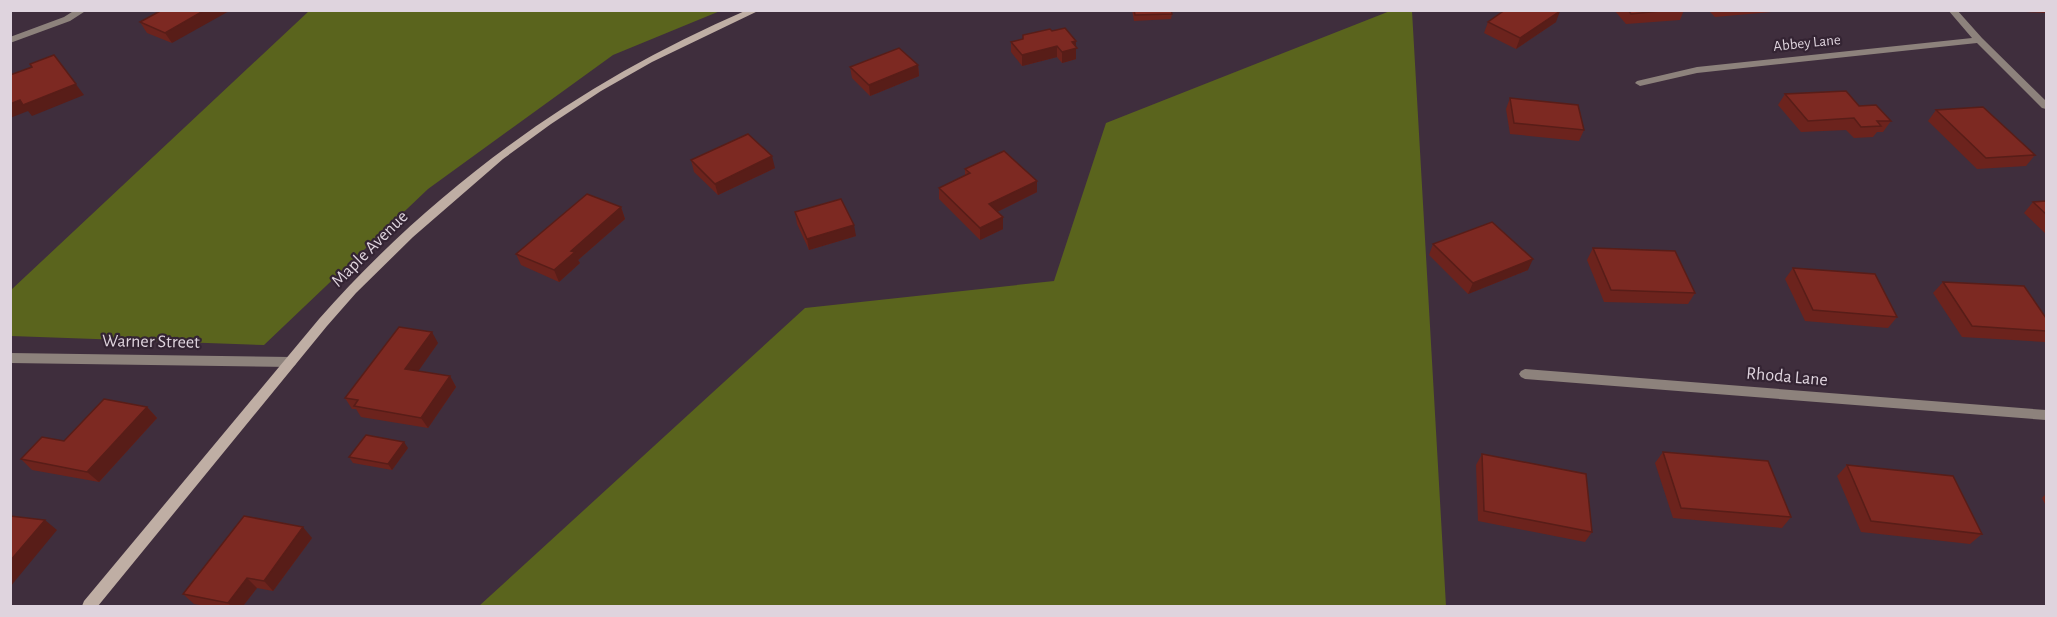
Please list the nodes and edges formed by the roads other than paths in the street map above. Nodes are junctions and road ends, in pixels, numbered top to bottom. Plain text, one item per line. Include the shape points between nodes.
1 (83, 10) edge
2 (756, 10) edge
3 (1952, 10) edge
4 (10, 40) edge
5 (1979, 40) junction
6 (1640, 83) dead end
7 (2046, 106) edge
8 (10, 358) edge
9 (291, 362) junction
10 (1525, 374) dead end
11 (2046, 415) edge
12 (89, 606) edge

1 - 4 street
2 - 9 main road, Maple Avenue via 626,74 515,147 413,229 365,276
3 - 5 street
5 - 6 street, Abbey Lane via 1697,70
5 - 7 street
8 - 9 street, Warner Street
9 - 12 main road, Maple Avenue
10 - 11 street, Rhoda Lane

